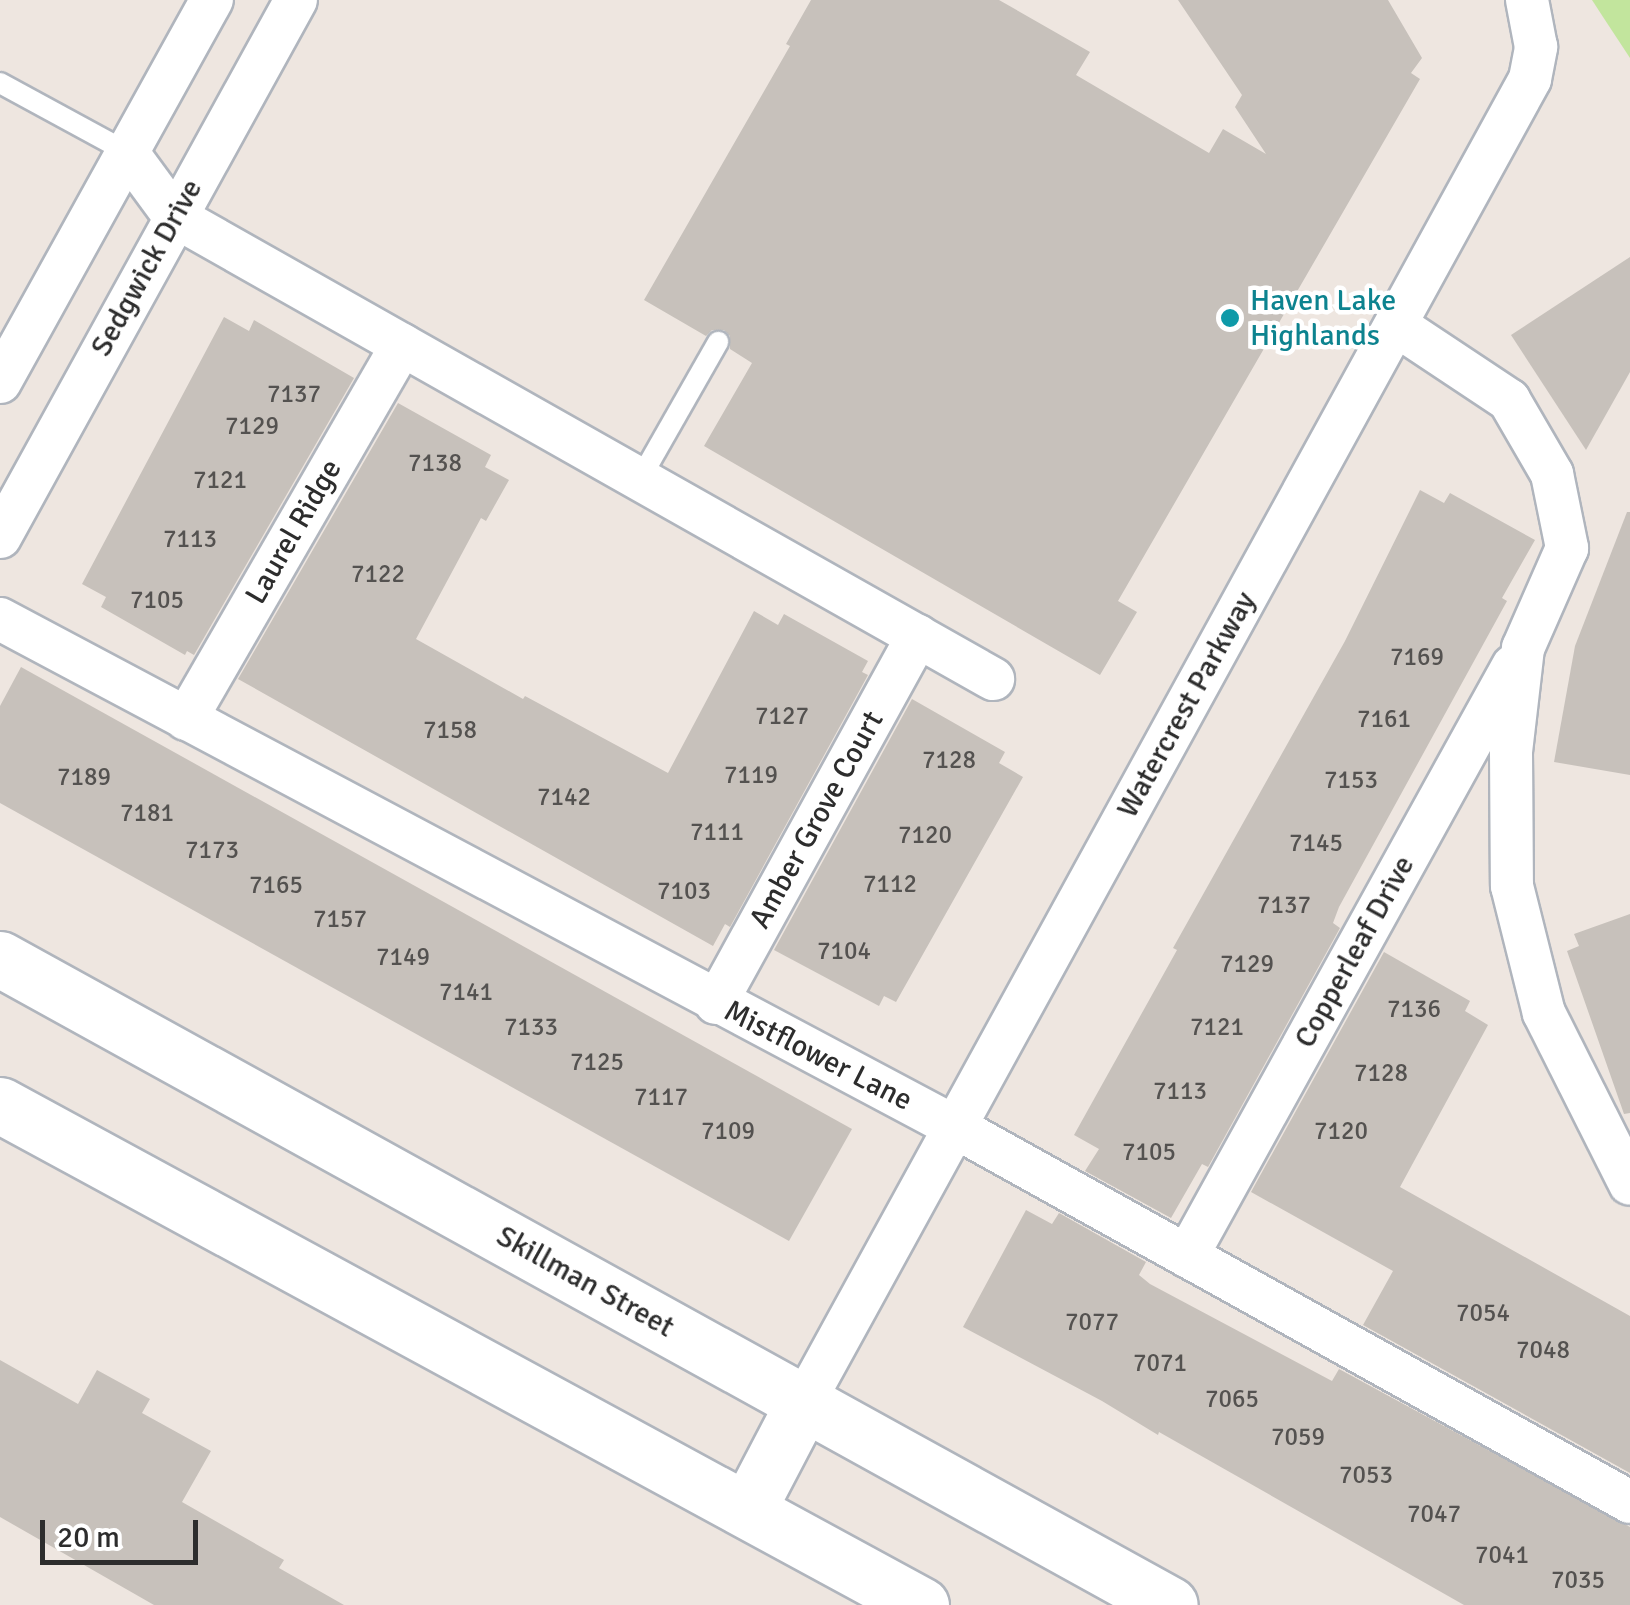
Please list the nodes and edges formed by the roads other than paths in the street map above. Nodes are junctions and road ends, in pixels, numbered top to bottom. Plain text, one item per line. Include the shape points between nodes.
1 (212, 0) edge
2 (296, 0) edge
3 (1528, 0) edge
4 (0, 83) edge
5 (126, 152) junction
6 (174, 216) junction
7 (1396, 324) junction
8 (718, 342) dead end
9 (402, 345) junction
10 (0, 382) edge
11 (640, 479) junction
12 (0, 537) edge
13 (0, 618) edge
14 (918, 636) junction
15 (1523, 648) junction
16 (992, 679) dead end
17 (186, 719) junction
18 (0, 960) edge
19 (716, 1003) junction
20 (0, 1105) edge
21 (955, 1127) junction
22 (1630, 1184) edge
23 (1187, 1256) junction
24 (804, 1402) junction
25 (1630, 1502) edge
26 (748, 1509) junction
27 (921, 1605) edge
28 (1170, 1605) edge

1 - 5 street
2 - 6 street, Sedgwick Drive
3 - 7 street, Watercrest Parkway via 1536,47 1530,79
4 - 5 lane
5 - 6 street
5 - 10 street
6 - 9 street
6 - 12 street, Sedgwick Drive
7 - 15 street via 1509,400 1552,474 1567,548
7 - 21 street, Watercrest Parkway
8 - 11 lane
9 - 11 street
9 - 17 street, Laurel Ridge
11 - 14 street
13 - 17 street, Mistflower Lane
14 - 16 street
14 - 19 street, Amber Grove Court
15 - 22 street via 1511,752 1512,886 1544,1013
15 - 23 street, Copperleaf Drive
17 - 19 street, Mistflower Lane
18 - 24 main road, Skillman Street
19 - 21 street, Mistflower Lane
20 - 26 main road
21 - 23 street, Mistflower Lane
21 - 24 street, Watercrest Parkway
23 - 25 street, Mistflower Lane
24 - 26 main road
24 - 28 main road, Skillman Street
26 - 27 main road

